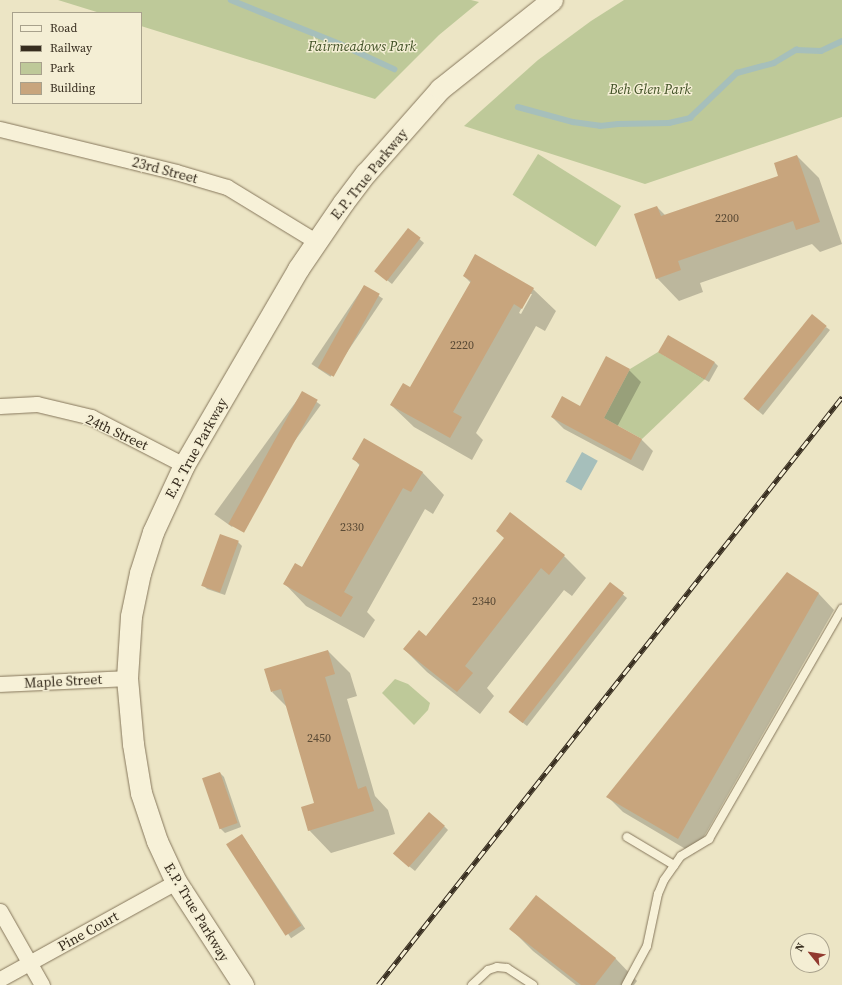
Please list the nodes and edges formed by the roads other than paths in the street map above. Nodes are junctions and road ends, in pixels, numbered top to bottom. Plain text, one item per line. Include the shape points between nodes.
1 (552, 0) edge
2 (0, 129) edge
3 (317, 242) junction
4 (0, 406) edge
5 (184, 465) junction
6 (842, 609) edge
7 (127, 678) junction
8 (0, 684) edge
9 (627, 837) dead end
10 (674, 865) junction
11 (176, 882) junction
12 (0, 911) edge
13 (29, 963) junction
14 (0, 980) edge
15 (42, 985) edge
16 (243, 985) edge
17 (472, 985) edge
18 (533, 985) edge
19 (626, 985) edge

1 - 3 main road, E.P. True Parkway via 440,89 366,173
2 - 3 street, 23rd Street via 227,187
3 - 5 main road, E.P. True Parkway via 294,275
4 - 5 street, 24th Street via 37,404 91,417
5 - 7 main road, E.P. True Parkway via 153,532 140,573 131,616
6 - 10 lane via 710,839 681,856
7 - 8 street, Maple Street
7 - 11 main road, E.P. True Parkway via 133,744 142,793 157,841
9 - 10 lane
10 - 19 lane via 658,894 647,946
11 - 13 street, Pine Court
11 - 16 main road, E.P. True Parkway
12 - 13 street
13 - 14 street, Pine Court
13 - 15 street
17 - 18 lane via 488,970 497,967 507,968

